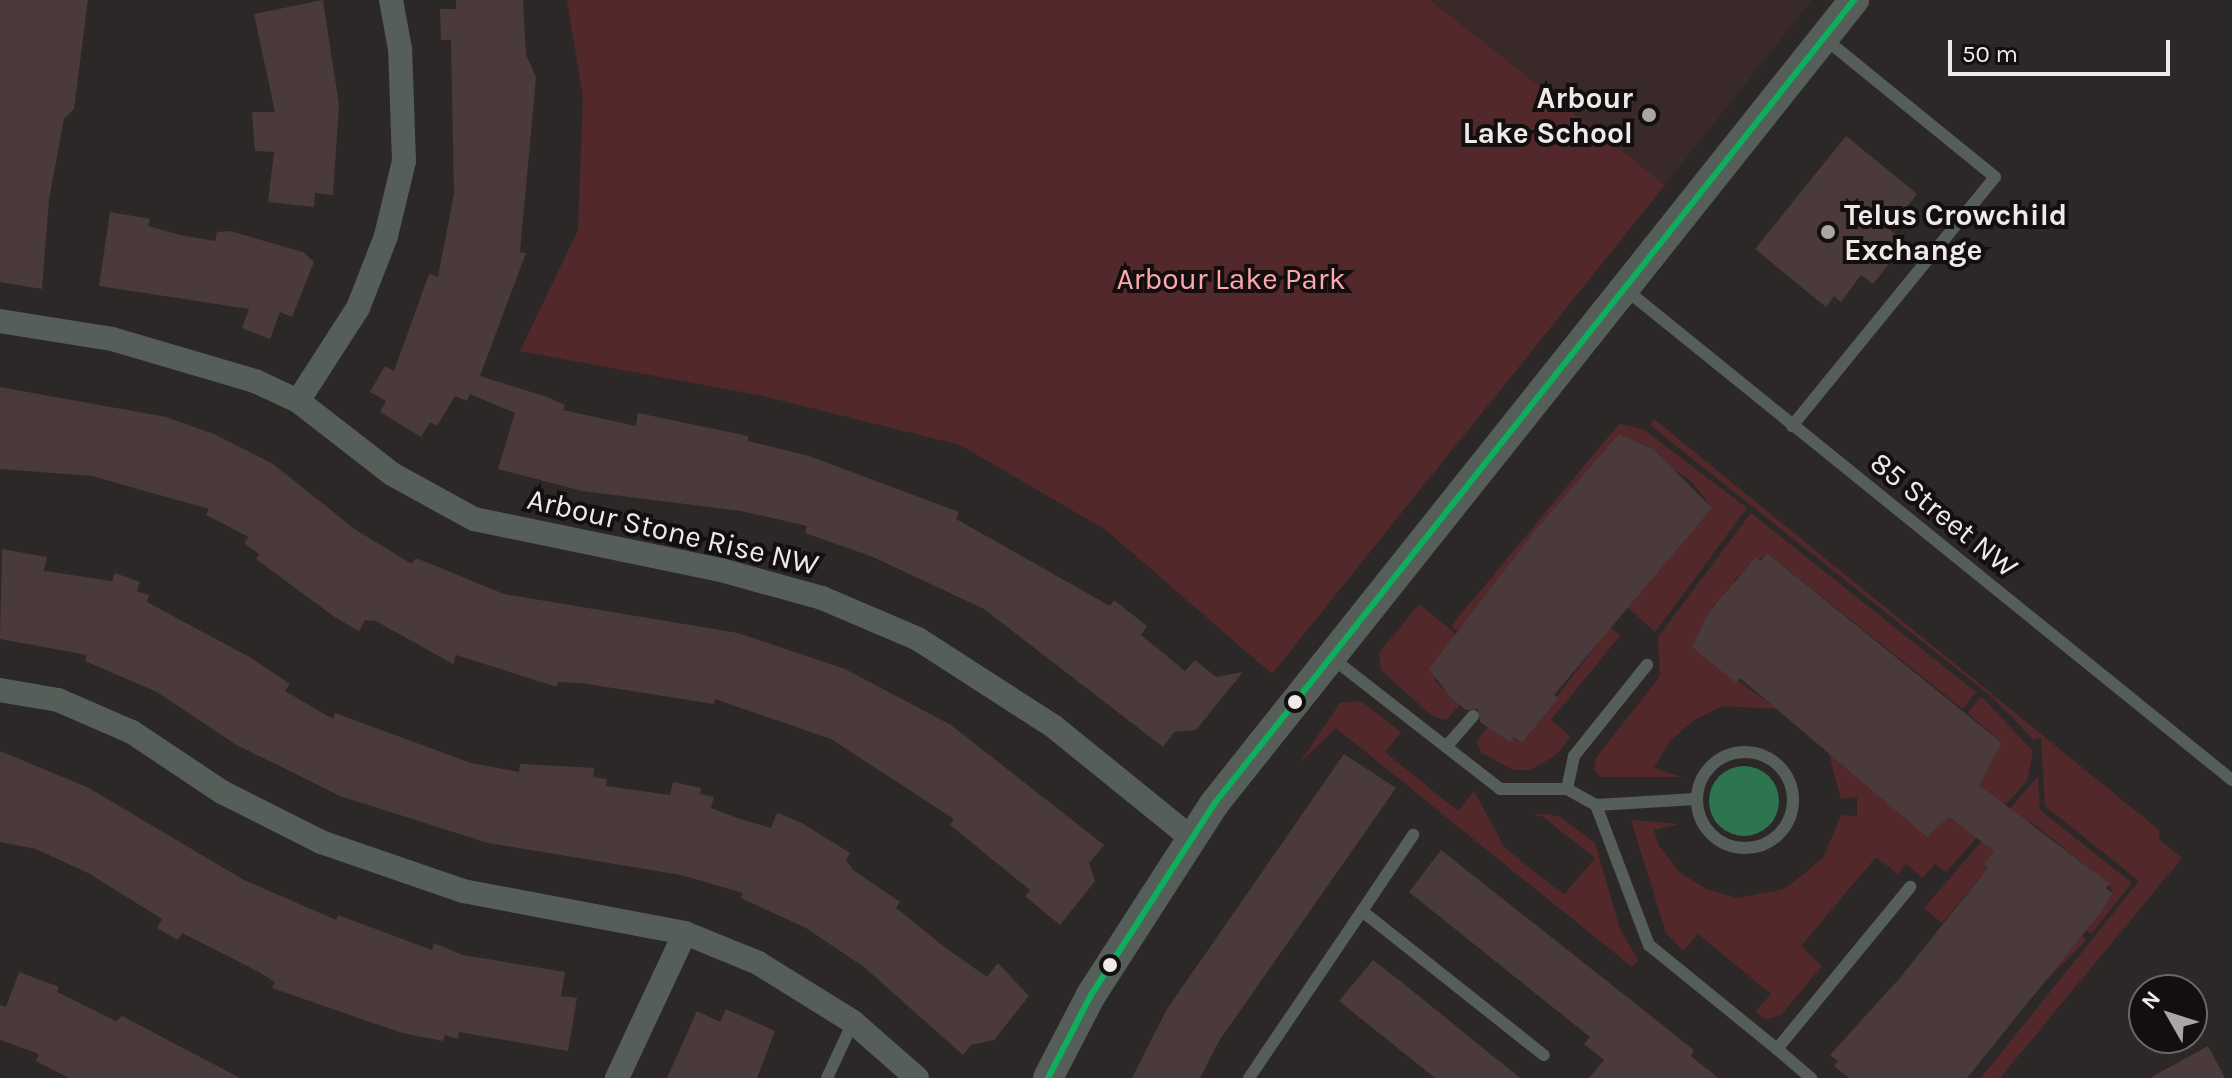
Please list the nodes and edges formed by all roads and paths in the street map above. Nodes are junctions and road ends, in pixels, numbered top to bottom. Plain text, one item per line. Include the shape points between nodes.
1 (391, 0) edge
2 (1854, 0) edge
3 (1824, 38) junction
4 (1625, 289) junction
5 (0, 321) edge
6 (298, 401) junction
7 (1792, 426) junction
8 (1330, 656) junction
9 (1647, 665) dead end
10 (0, 690) edge
11 (1473, 716) dead end
12 (1446, 747) junction
13 (2232, 780) edge
14 (1567, 789) junction
15 (1696, 799) junction
16 (1596, 805) junction
17 (1413, 835) dead end
18 (1190, 837) junction
19 (1910, 887) dead end
20 (1362, 911) junction
21 (685, 933) junction
22 (853, 1022) junction
23 (1777, 1049) junction
24 (1544, 1055) dead end
25 (617, 1078) edge
26 (827, 1078) edge
27 (917, 1078) edge
28 (1048, 1078) edge
29 (1249, 1078) edge
30 (1811, 1078) edge

1 - 6 street via 400,49 404,161 386,236 358,308
2 - 3 street
3 - 4 street
3 - 7 lane via 1995,177
4 - 7 lane, 85 Street NW
4 - 8 street
5 - 6 street, Arbour Stone Rise NW via 112,339 255,381
6 - 18 street, Arbour Stone Rise NW via 392,474 474,519 721,570 822,598 918,639 1053,726
7 - 13 lane, 85 Street NW
8 - 12 lane
8 - 18 street
9 - 14 lane via 1574,756
10 - 21 street via 58,700 132,732 222,792 321,842 463,891
11 - 12 lane
12 - 14 lane via 1511,793
14 - 16 lane
15 - 15 lane via 1706,829 1731,847 1770,841 1793,810 1791,786 1779,766 1750,752 1734,753 1707,769
15 - 16 lane
16 - 23 lane via 1649,945
17 - 20 lane
18 - 28 street
19 - 23 lane
20 - 24 lane
20 - 29 lane
21 - 22 street via 758,963
21 - 25 street
22 - 26 lane
22 - 27 street
23 - 30 lane

